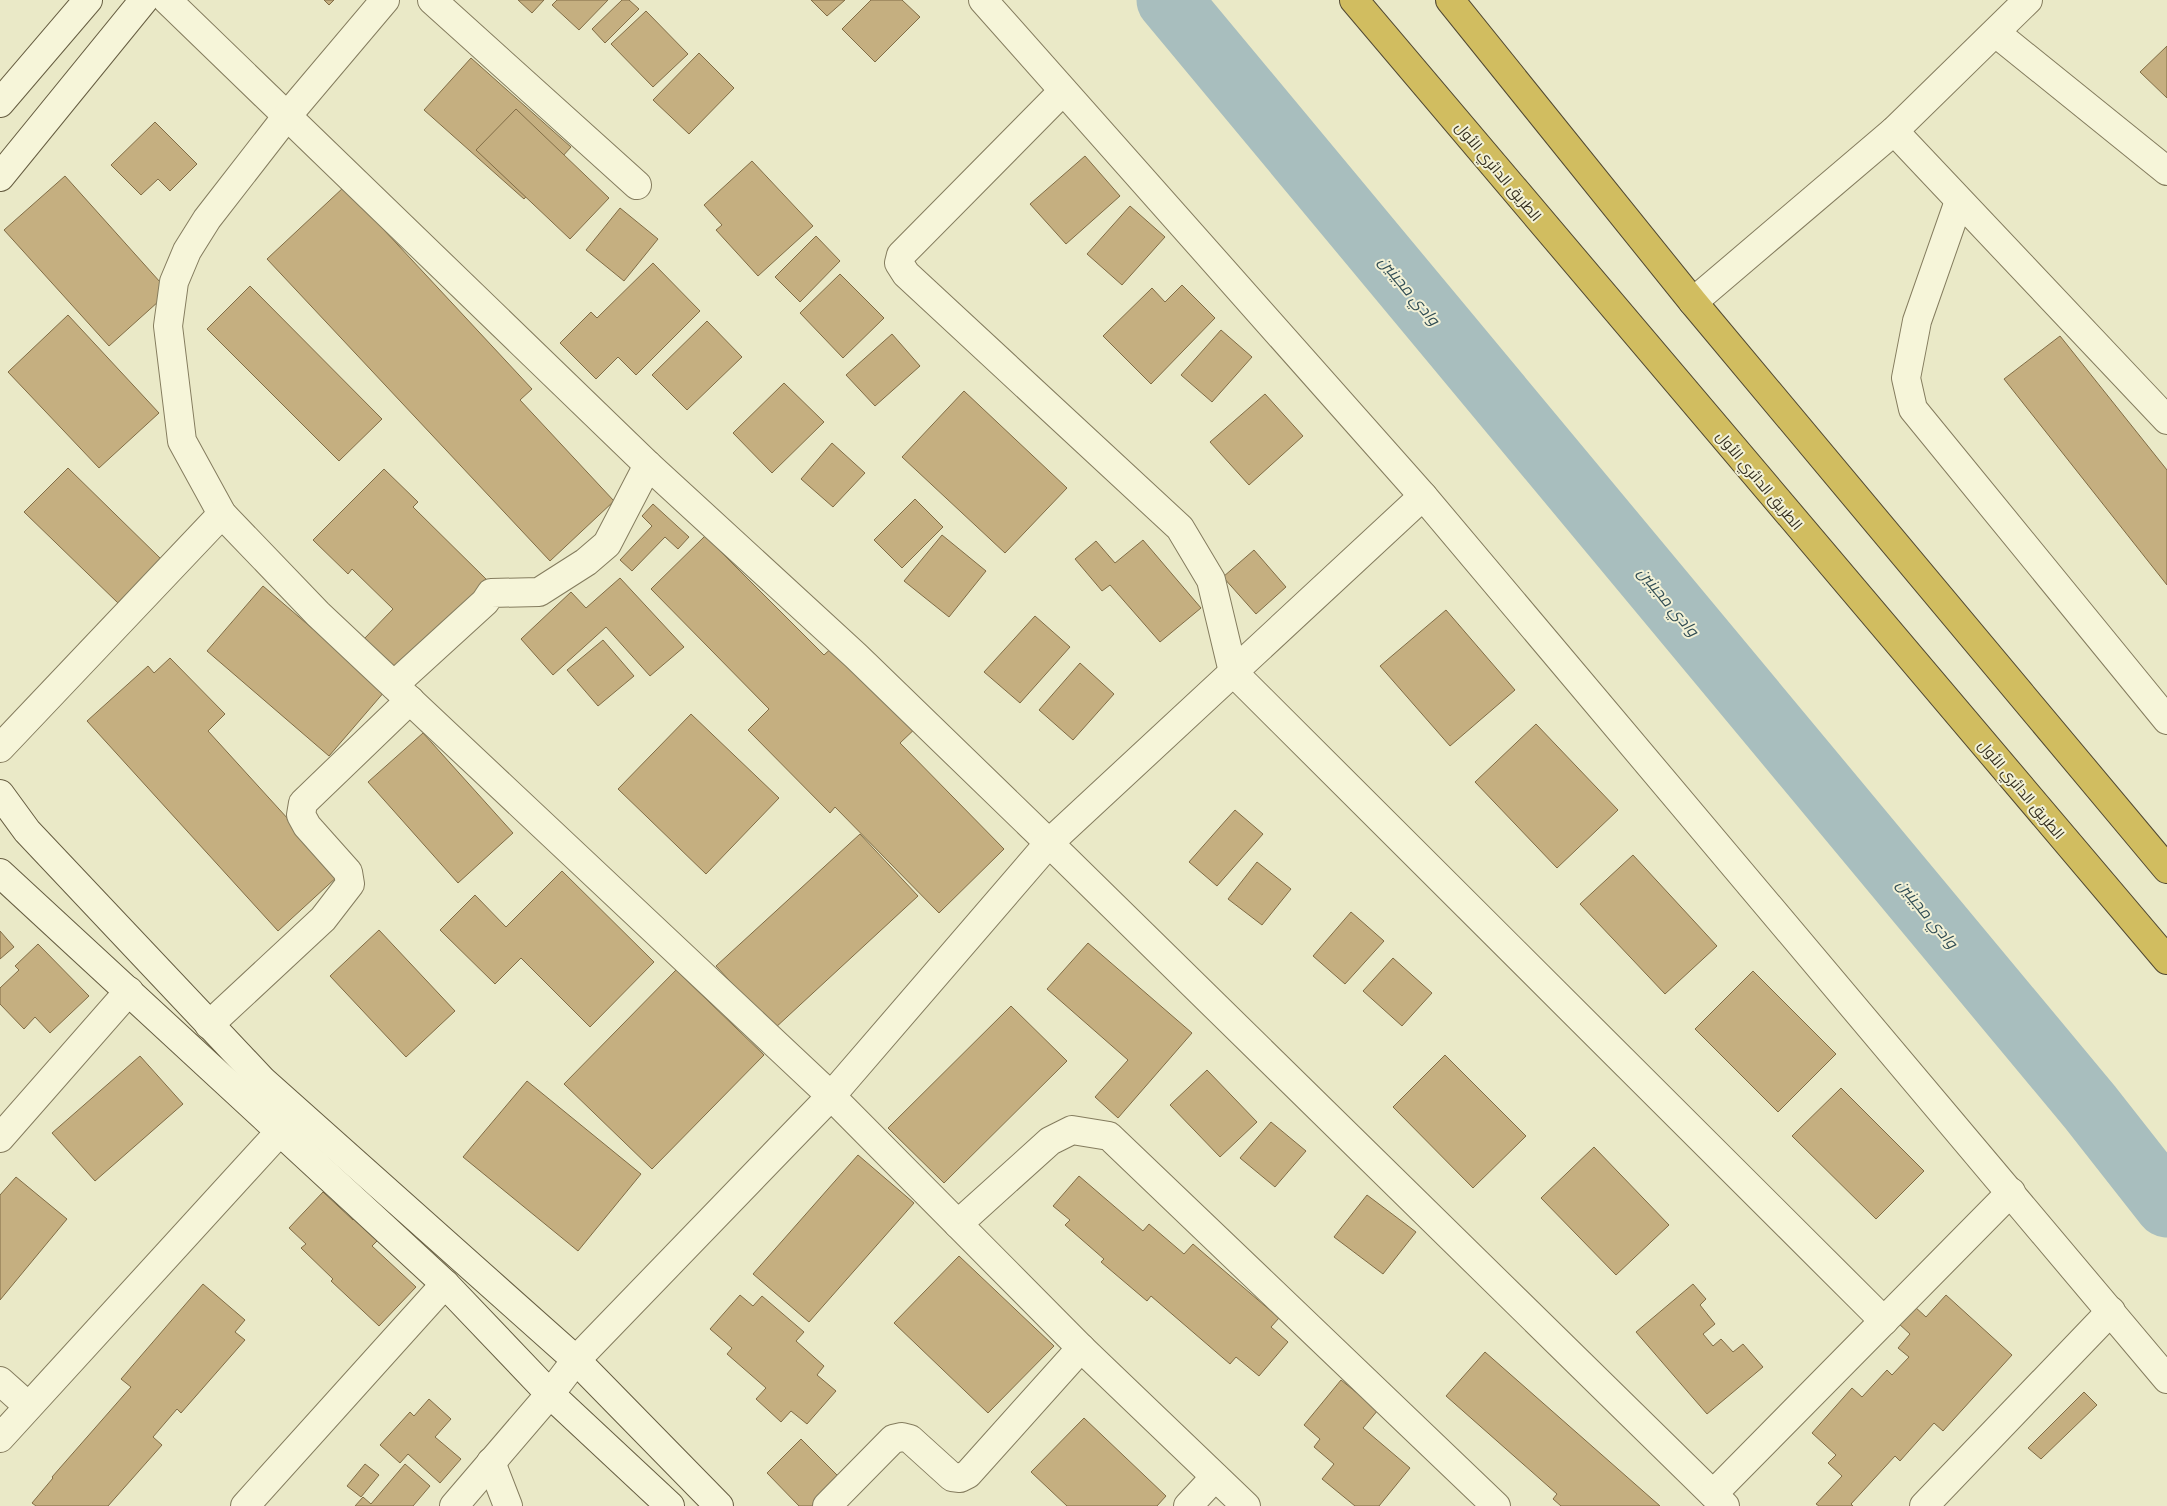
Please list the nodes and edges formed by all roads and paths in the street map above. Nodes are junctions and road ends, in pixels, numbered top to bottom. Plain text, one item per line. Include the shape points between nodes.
1 (88, 0) edge
2 (144, 0) edge
3 (167, 0) edge
4 (385, 0) edge
5 (432, 0) edge
6 (983, 0) edge
7 (1354, 0) edge
8 (1450, 0) edge
9 (2028, 0) edge
10 (1996, 33) junction
11 (1063, 91) junction
12 (0, 103) edge
13 (286, 116) junction
14 (1894, 131) junction
15 (2167, 170) edge
16 (0, 177) edge
17 (637, 185) dead end
18 (1959, 201) junction
19 (1694, 302) junction
20 (2167, 420) edge
21 (648, 465) junction
22 (1423, 496) junction
23 (222, 514) junction
24 (1233, 672) junction
25 (402, 693) junction
26 (2167, 720) edge
27 (0, 748) edge
28 (0, 794) edge
29 (1049, 843) junction
30 (2167, 869) edge
31 (0, 873) edge
32 (2167, 960) edge
33 (129, 992) junction
34 (209, 1025) junction
35 (831, 1096) junction
36 (290, 1121) junction
37 (0, 1138) edge
38 (2011, 1192) junction
39 (958, 1224) junction
40 (445, 1284) junction
41 (2111, 1311) junction
42 (1884, 1321) junction
43 (1080, 1348) junction
44 (576, 1360) junction
45 (2167, 1379) edge
46 (0, 1381) edge
47 (550, 1394) junction
48 (28, 1406) junction
49 (0, 1438) edge
50 (491, 1462) junction
51 (1215, 1477) junction
52 (1719, 1500) edge
53 (245, 1506) edge
54 (454, 1506) edge
55 (508, 1506) edge
56 (670, 1506) edge
57 (719, 1506) edge
58 (827, 1506) edge
59 (1188, 1506) edge
60 (1246, 1506) edge
61 (1496, 1506) edge
62 (1924, 1506) edge

1 - 12 street
2 - 16 street
3 - 13 street
4 - 13 street
5 - 17 street
6 - 11 street
7 - 32 highway, الطريق الدائري الأول
8 - 19 highway
9 - 10 street
10 - 14 street
10 - 15 street
11 - 22 street
11 - 24 street via 902,255 900,263 906,274 1180,528 1211,580
13 - 21 street
13 - 23 street via 207,218 187,251 174,282 168,326 182,441
14 - 18 street
14 - 19 street
18 - 20 street
18 - 26 street via 1918,321 1906,378 1913,409
19 - 30 highway
21 - 25 street via 607,544 571,573 539,592 491,593
21 - 29 street via 856,656
22 - 24 street
22 - 38 street
23 - 25 street via 318,614
23 - 27 street
24 - 29 street
24 - 42 street
25 - 34 street via 303,802 301,814 307,826 348,872 350,884 323,918
25 - 35 street
28 - 34 street via 27,831
29 - 35 street
29 - 52 street
31 - 33 street
33 - 36 street
33 - 37 street
34 - 36 street via 263,1080
35 - 39 street
35 - 44 street
36 - 40 street
36 - 44 street
36 - 48 street
38 - 41 street
38 - 42 street
39 - 43 street
39 - 61 street via 1050,1141 1072,1130 1109,1136
40 - 47 street
40 - 53 street
41 - 45 street
41 - 62 street
42 - 52 street
43 - 51 street
43 - 58 street via 968,1474 952,1477 910,1439 893,1439
44 - 47 street
44 - 57 street
46 - 48 street
47 - 50 street
47 - 56 street
48 - 49 street
50 - 54 street
50 - 55 street
51 - 59 street
51 - 60 street

